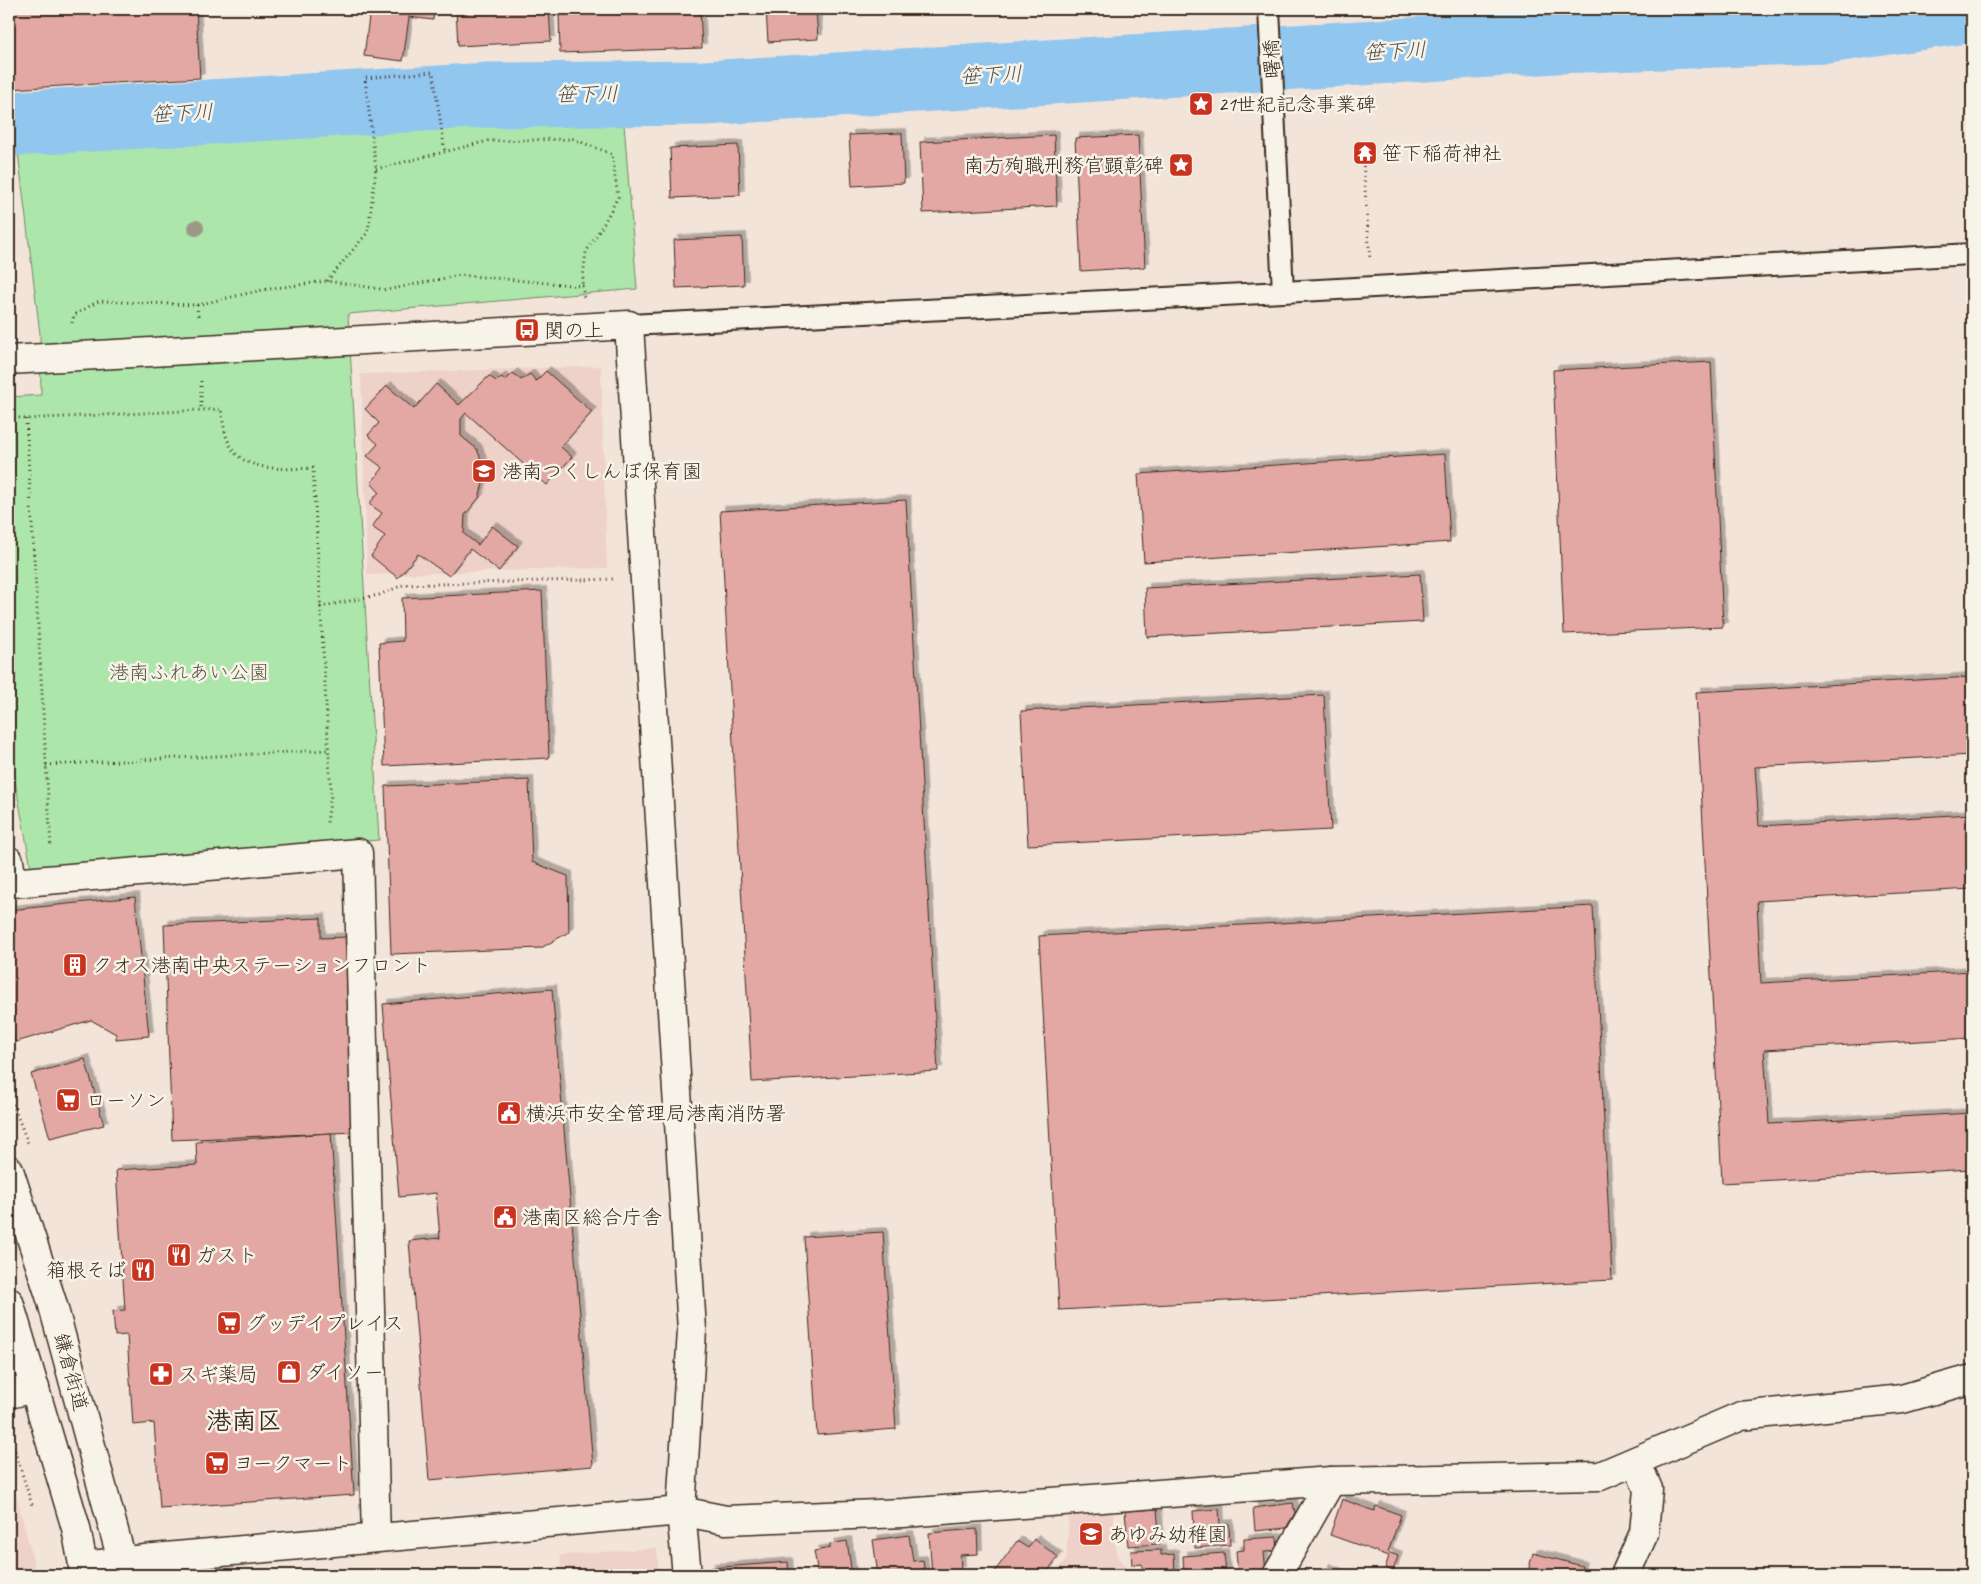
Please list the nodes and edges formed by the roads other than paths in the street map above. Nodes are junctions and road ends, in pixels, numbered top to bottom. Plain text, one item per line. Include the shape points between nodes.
1 (1270, 14) edge
2 (1972, 254) edge
3 (1283, 292) junction
4 (629, 324) junction
5 (9, 360) edge
6 (9, 861) edge
7 (9, 1170) edge
8 (9, 1302) edge
9 (1972, 1379) edge
10 (22, 1391) edge
11 (1636, 1461) junction
12 (1331, 1481) junction
13 (681, 1511) junction
14 (376, 1538) junction
15 (125, 1568) edge
16 (84, 1571) edge
17 (687, 1575) edge
18 (1277, 1575) edge
19 (1625, 1575) edge

1 - 3 lane, 曙橋
2 - 3 lane
3 - 4 lane
4 - 5 street
4 - 13 street via 692,1330
6 - 14 street via 12,883 358,853
7 - 15 street, 鎌倉街道 via 52,1302
8 - 10 street, 鎌倉街道
9 - 11 street via 1902,1399 1741,1416
10 - 16 street, 鎌倉街道 via 76,1528
11 - 12 street via 1600,1476
11 - 19 street via 1648,1489 1644,1533
12 - 13 street via 903,1513 726,1520
12 - 18 street
13 - 14 street
13 - 17 street
14 - 15 street
15 - 16 street

